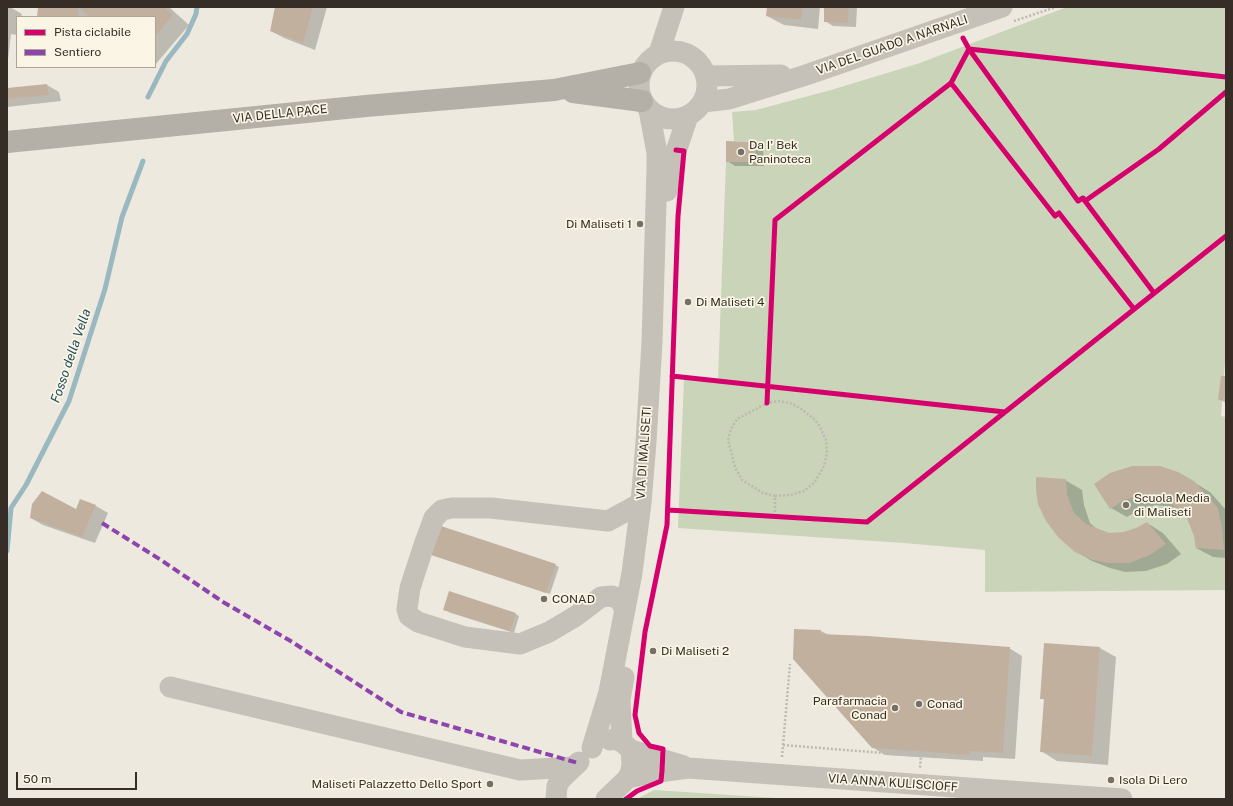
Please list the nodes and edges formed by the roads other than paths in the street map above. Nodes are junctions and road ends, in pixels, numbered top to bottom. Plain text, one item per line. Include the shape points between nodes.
1 (675, 7) edge
2 (1002, 7) edge
3 (686, 53) junction
4 (659, 54) junction
5 (640, 73) junction
6 (806, 75) junction
7 (706, 76) junction
8 (554, 90) junction
9 (703, 102) junction
10 (645, 105) junction
11 (688, 116) junction
12 (7, 142) edge
13 (666, 151) junction
14 (641, 503) junction
15 (625, 610) junction
16 (170, 687) dead end
17 (627, 746) junction
18 (592, 748) junction
19 (574, 767) junction
20 (688, 768) junction
21 (520, 770) junction
22 (628, 778) junction
23 (928, 790) edge
24 (555, 797) edge
25 (606, 799) edge
26 (1122, 799) edge

1 - 3 street
1 - 4 street
2 - 6 street, VIA DEL GUADO A NARNALI
3 - 4 street via 672,51
3 - 7 street via 702,67
4 - 5 street via 651,58
5 - 8 main road
5 - 10 street via 639,92
6 - 7 street
6 - 9 street, VIA DEL GUADO A NARNALI via 729,99
7 - 9 street via 706,94
8 - 10 main road
8 - 12 main road, VIA DELLA PACE
9 - 11 street
10 - 11 street via 657,116 668,119
10 - 13 street
11 - 13 street
13 - 14 street, VIA DI MALISETI
13 - 17 street, VIA DI MALISETI via 670,172 667,186 664,352 651,532 645,576 621,688 620,716
14 - 15 street, VIA DI MALISETI
14 - 15 street via 608,521 491,508 442,510 434,518 424,545 410,588 407,609 409,616 418,622 465,637 520,644 549,632 601,597 612,596 620,600
15 - 18 street, VIA DI MALISETI via 609,692
16 - 21 street
17 - 18 street, VIA DI MALISETI via 614,739
17 - 20 street
17 - 22 street, VIA DI MALISETI via 631,771
18 - 19 street, VIA DI MALISETI
19 - 21 street
19 - 24 street, VIA DI MALISETI via 557,786
20 - 22 street via 651,772
20 - 23 street, VIA ANNA KULISCIOFF
21 - 24 street
22 - 25 street
23 - 26 street, VIA ANNA KULISCIOFF

